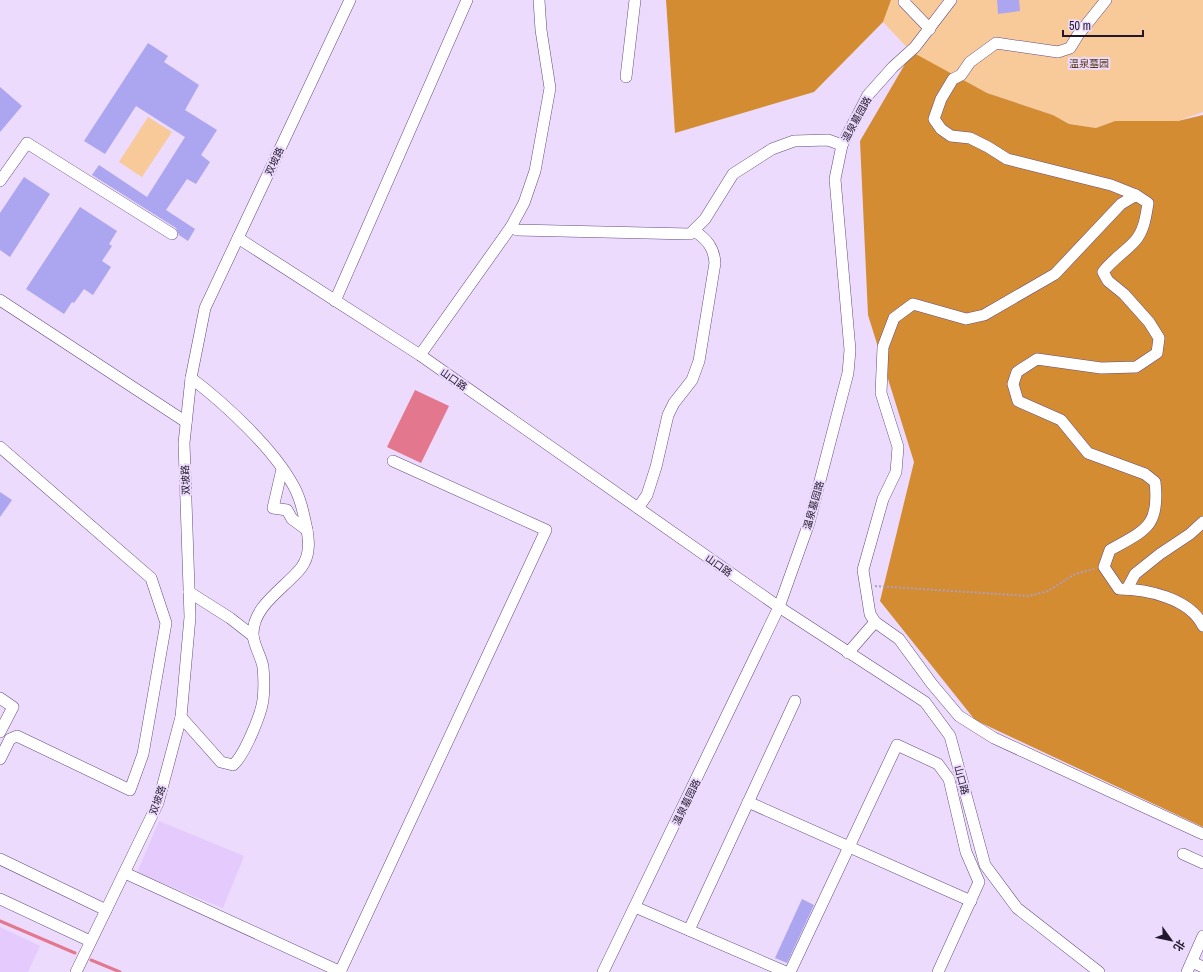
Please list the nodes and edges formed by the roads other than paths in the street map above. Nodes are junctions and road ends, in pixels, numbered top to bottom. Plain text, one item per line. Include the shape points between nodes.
1 (350, 0) edge
2 (467, 0) edge
3 (539, 0) edge
4 (635, 0) edge
5 (905, 0) edge
6 (951, 0) edge
7 (1106, 0) edge
8 (930, 29) junction
9 (626, 77) dead end
10 (842, 145) junction
11 (0, 181) edge
12 (1136, 195) junction
13 (511, 227) junction
14 (694, 231) junction
15 (172, 234) dead end
16 (238, 238) junction
17 (0, 300) edge
18 (335, 300) junction
19 (420, 355) junction
20 (191, 378) junction
21 (186, 422) junction
22 (0, 447) edge
23 (394, 461) dead end
24 (282, 469) junction
25 (638, 508) junction
26 (1203, 522) edge
27 (307, 530) junction
28 (1127, 589) junction
29 (189, 592) junction
30 (779, 607) junction
31 (875, 622) junction
32 (1203, 626) edge
33 (253, 636) junction
34 (848, 653) junction
35 (0, 698) edge
36 (795, 701) dead end
37 (181, 717) junction
38 (0, 732) edge
39 (0, 759) edge
40 (748, 802) junction
41 (1203, 834) edge
42 (848, 846) junction
43 (1183, 854) dead end
44 (0, 859) edge
45 (1203, 863) edge
46 (125, 873) junction
47 (0, 899) edge
48 (971, 901) junction
49 (635, 907) junction
50 (106, 910) junction
51 (689, 930) junction
52 (1203, 936) edge
53 (90, 941) junction
54 (1189, 967) edge
55 (1203, 967) edge
56 (76, 972) edge
57 (340, 972) edge
58 (603, 972) edge
59 (786, 972) edge
60 (790, 972) edge
61 (938, 972) edge
62 (1099, 972) edge

1 - 16 street, 双坡路
2 - 18 street
3 - 13 street via 550,88 535,171 524,204
4 - 9 street
5 - 8 street via 904,2
6 - 8 street, 温泉墓园路
7 - 12 street via 1070,48 1058,52 996,43 970,62 961,75 953,79 941,99 934,119 941,129 951,136 970,138 1007,159 1111,185
8 - 10 street, 温泉墓园路 via 868,95
10 - 14 street via 828,140 794,141 772,149 733,174
10 - 30 street, 温泉墓园路 via 834,179 850,350 848,373 809,523
11 - 15 street via 27,143
12 - 28 street via 1148,203 1142,228 1135,241 1111,261 1103,272 1108,281 1124,294 1149,322 1159,338 1157,353 1136,367 1101,368 1037,359 1017,372 1013,384 1018,401 1061,420 1088,453 1145,474 1155,482 1157,499 1154,517 1139,534 1110,550 1104,567 1119,589
12 - 31 street via 1122,204 1055,274 994,310 966,319 913,304 894,318 883,347 881,393 898,447 896,472 883,499 863,570 870,614
13 - 14 street via 517,230 679,234 690,234
13 - 19 street
14 - 25 street via 703,236 714,252 715,263 699,362 692,380 668,415 647,495
16 - 18 street, 山口路
16 - 20 street, 双坡路 via 205,308
17 - 21 street
18 - 19 street, 山口路
19 - 25 street, 山口路
20 - 21 street, 双坡路
20 - 24 street via 215,397 248,430
21 - 29 street, 双坡路 via 184,443
22 - 39 street via 151,578 166,623 143,754 130,790 17,736 10,739
23 - 57 street via 546,530
24 - 27 street via 293,485 302,506
24 - 27 street via 273,508 287,510 292,519
25 - 30 street, 山口路
26 - 28 street via 1135,574
27 - 33 street via 307,555 302,566 268,601 254,625
28 - 32 street via 1139,589 1185,605
29 - 33 street
29 - 37 street, 双坡路 via 190,617
30 - 34 street, 山口路
30 - 49 street, 温泉墓园路
31 - 34 street
31 - 41 street via 899,639 932,684 960,716 994,738
33 - 37 street via 263,667 263,701 246,749 239,761 233,765 221,762
34 - 62 street, 山口路 via 925,702 950,736 985,865 1017,908
35 - 38 street via 13,707
36 - 40 street
37 - 46 street, 双坡路 via 158,803
40 - 42 street
40 - 51 street
42 - 48 street
42 - 48 street via 897,745 938,764 949,779 966,852 979,882
42 - 60 street
43 - 45 street
44 - 50 street
46 - 50 street, 双坡路
46 - 57 street
47 - 53 street
48 - 61 street
49 - 51 street
49 - 58 street, 温泉墓园路
50 - 53 street, 双坡路
51 - 59 street
52 - 54 street
53 - 56 street, 双坡路
54 - 55 street

